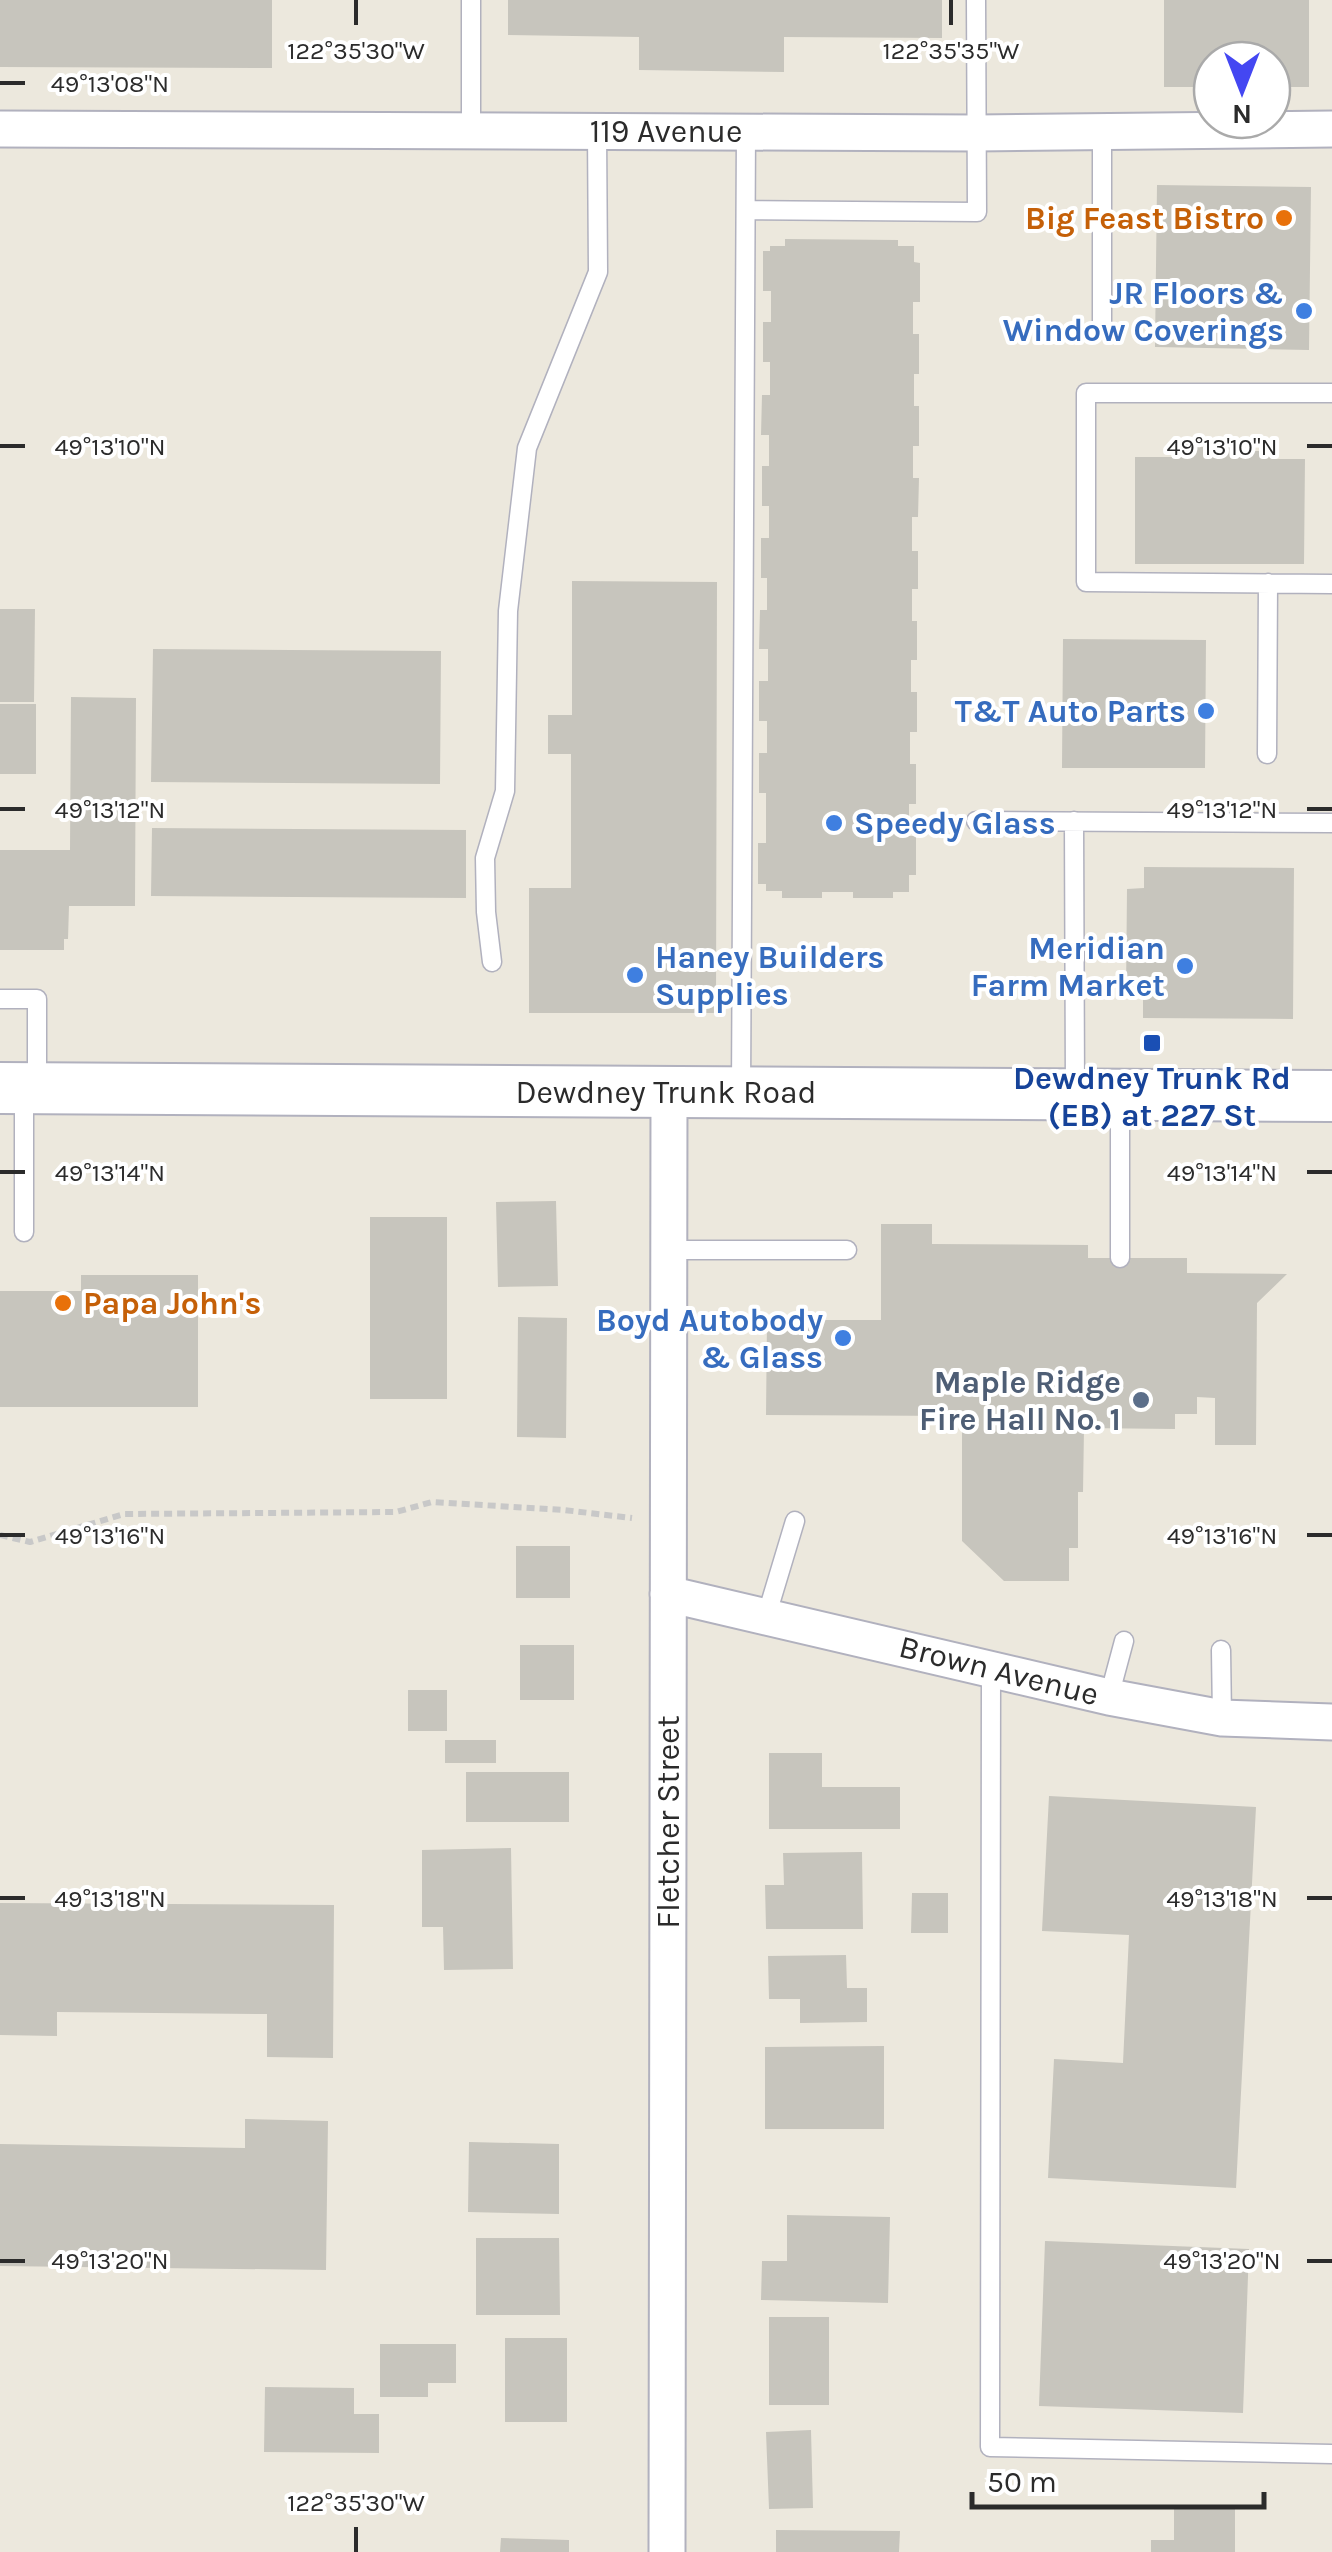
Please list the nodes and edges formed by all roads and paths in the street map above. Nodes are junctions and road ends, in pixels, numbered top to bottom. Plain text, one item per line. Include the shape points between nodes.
1 (471, 0) edge
2 (976, 0) edge
3 (0, 129) edge
4 (1332, 129) edge
5 (598, 130) junction
6 (746, 131) junction
7 (471, 132) junction
8 (978, 133) junction
9 (1102, 133) junction
10 (746, 210) junction
11 (1102, 327) dead end
12 (1332, 393) edge
13 (1268, 584) junction
14 (1332, 584) edge
15 (1267, 754) dead end
16 (976, 821) dead end
17 (1074, 821) junction
18 (1332, 823) edge
19 (492, 962) dead end
20 (0, 999) edge
21 (20, 1088) edge
22 (669, 1092) junction
23 (741, 1092) junction
24 (1097, 1095) junction
25 (1332, 1096) edge
26 (24, 1232) dead end
27 (669, 1250) junction
28 (847, 1250) dead end
29 (1120, 1258) dead end
30 (668, 1518) junction
31 (795, 1521) dead end
32 (0, 1535) edge
33 (668, 1594) junction
34 (767, 1614) junction
35 (1124, 1641) dead end
36 (1222, 1650) dead end
37 (991, 1668) junction
38 (1109, 1698) junction
39 (1222, 1718) junction
40 (1332, 1722) edge
41 (1332, 2454) edge
42 (667, 2552) edge

1 - 7 lane
2 - 8 lane
3 - 7 street, 119 Avenue
4 - 9 street, 119 Avenue
5 - 6 street, 119 Avenue
5 - 7 street, 119 Avenue
5 - 19 lane via 598,272 527,448 508,611 506,791 485,858
6 - 8 street, 119 Avenue
6 - 10 lane
8 - 9 street, 119 Avenue
8 - 10 lane via 978,212
9 - 11 lane
10 - 23 lane
12 - 13 lane via 1086,393 1086,582
13 - 14 lane
13 - 15 lane
16 - 17 lane
17 - 18 lane
17 - 24 lane
20 - 21 lane via 37,999
21 - 22 main road, Dewdney Trunk Road
21 - 26 lane
22 - 23 main road, Dewdney Trunk Road
22 - 27 street, Fletcher Street
23 - 24 main road, Dewdney Trunk Road
24 - 25 main road, Dewdney Trunk Road
24 - 29 lane
27 - 28 lane
27 - 30 street, Fletcher Street
30 - 32 path via 432,1502 396,1512 124,1514 30,1542
30 - 33 street, Fletcher Street
31 - 34 lane
33 - 34 street, Brown Avenue
33 - 42 street, Fletcher Street
34 - 37 street, Brown Avenue
35 - 38 lane
36 - 39 lane
37 - 38 street, Brown Avenue
37 - 41 lane via 990,2448
38 - 39 street, Brown Avenue
39 - 40 street, Brown Avenue

